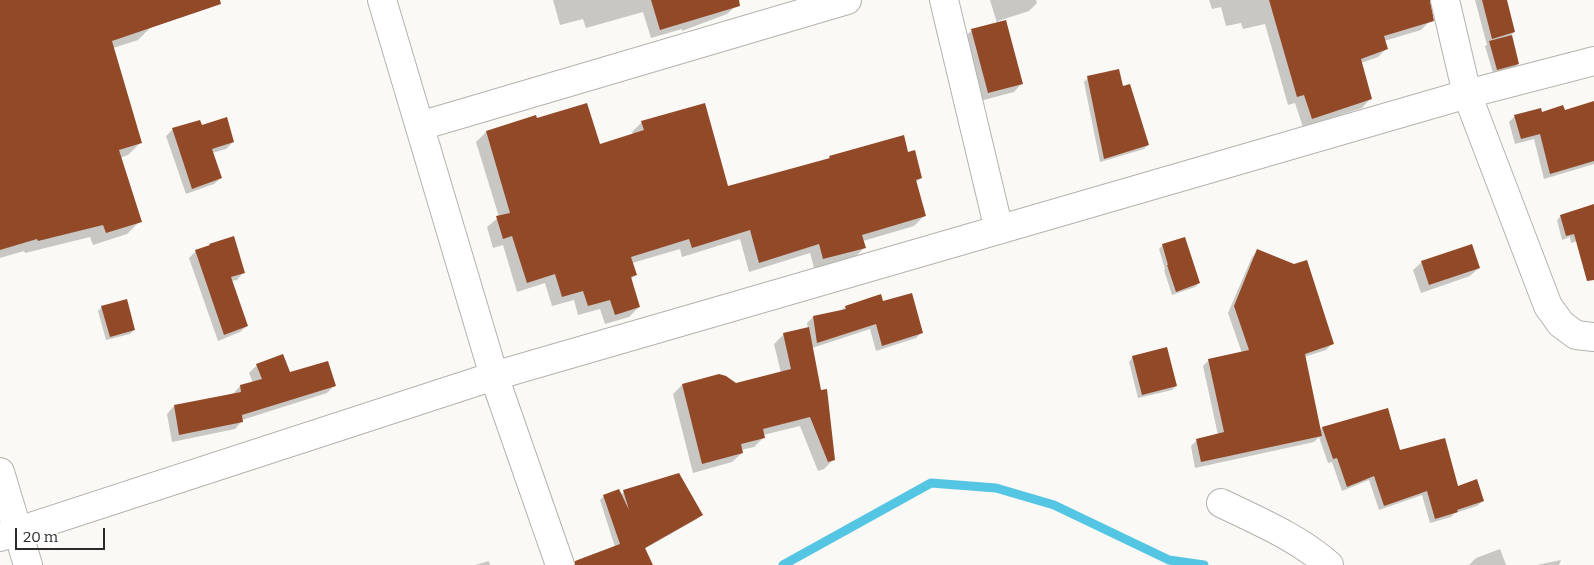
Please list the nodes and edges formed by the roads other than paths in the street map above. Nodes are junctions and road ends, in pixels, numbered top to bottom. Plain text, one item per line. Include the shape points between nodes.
1 (382, 0) edge
2 (847, 0) edge
3 (944, 0) edge
4 (1445, 0) edge
5 (1594, 61) edge
6 (1468, 94) junction
7 (420, 126) junction
8 (999, 230) junction
9 (1594, 337) edge
10 (494, 376) junction
11 (0, 472) edge
12 (1221, 503) dead end
13 (9, 534) edge
14 (28, 565) edge
15 (560, 565) edge
16 (1329, 565) edge

1 - 7 street
2 - 7 street
3 - 8 street
4 - 6 street
5 - 6 street
6 - 8 street
6 - 9 street via 1548,306 1561,324 1576,335
7 - 10 street
8 - 10 street
10 - 13 street
10 - 15 street
11 - 13 street
12 - 16 street via 1290,536
13 - 14 street

